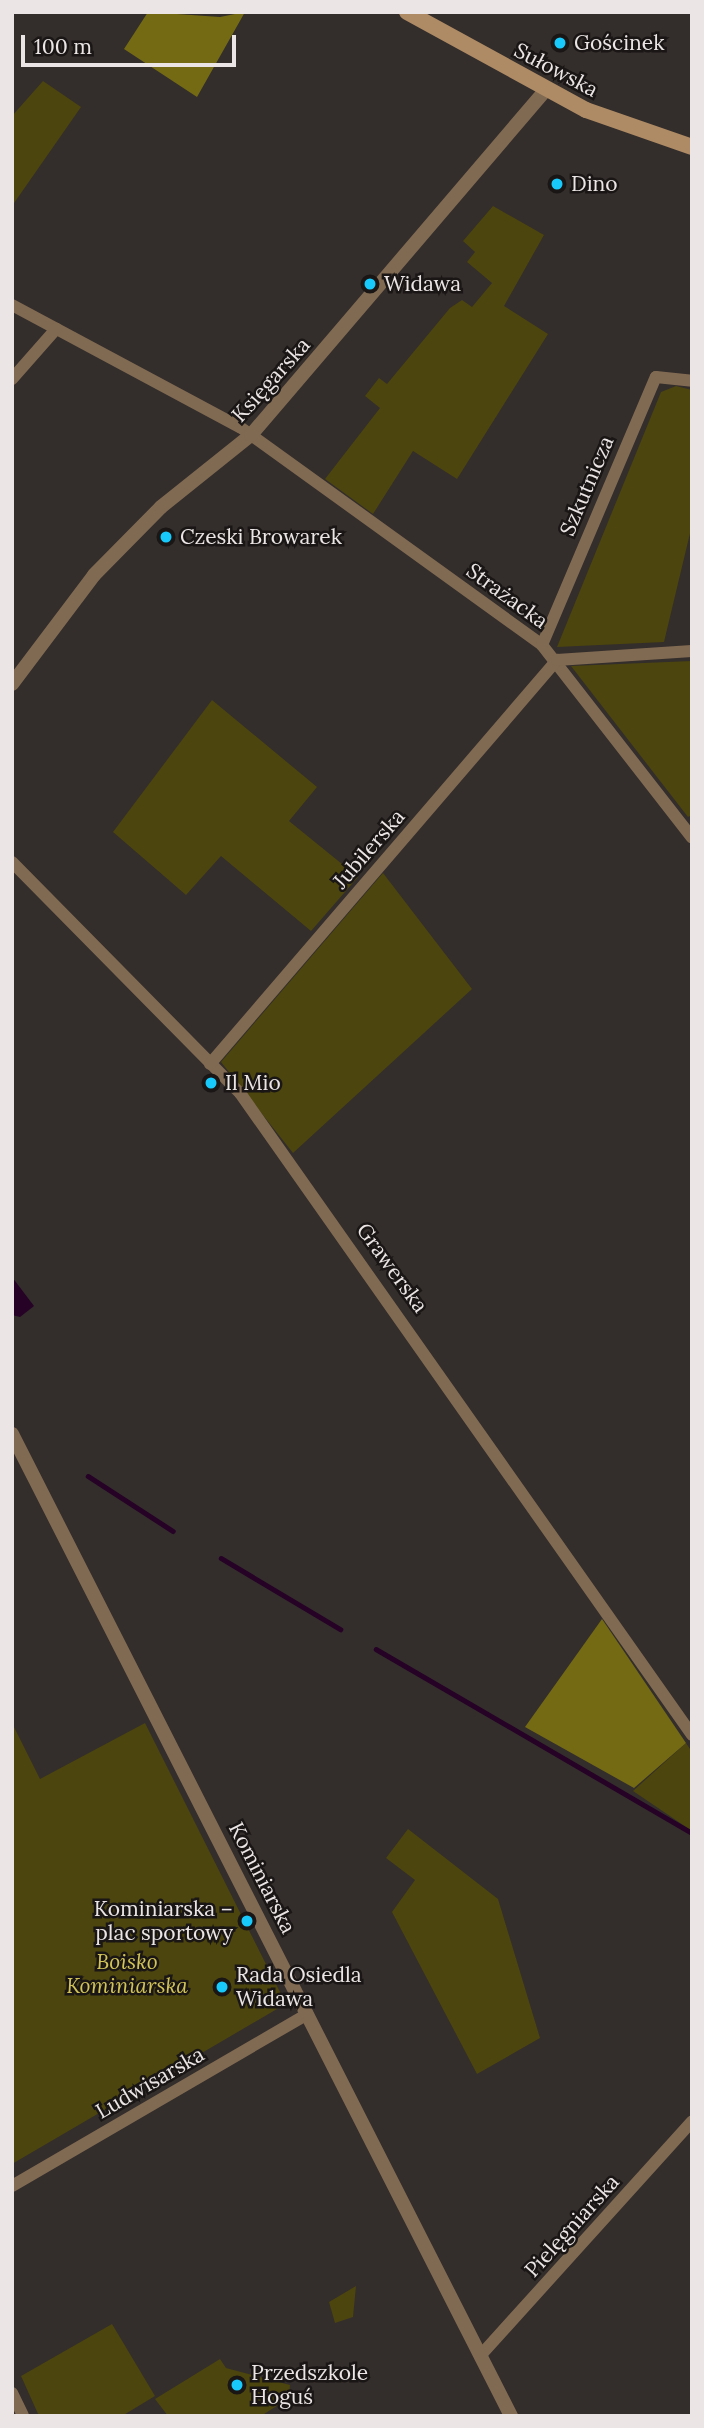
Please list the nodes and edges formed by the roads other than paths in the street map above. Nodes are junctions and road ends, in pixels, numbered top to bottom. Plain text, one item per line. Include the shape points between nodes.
1 (407, 12) edge
2 (546, 89) junction
3 (692, 147) edge
4 (12, 305) edge
5 (56, 329) junction
6 (12, 379) edge
7 (692, 382) edge
8 (251, 435) junction
9 (542, 645) junction
10 (692, 651) edge
11 (557, 660) junction
12 (12, 684) edge
13 (692, 838) edge
14 (12, 862) edge
15 (210, 1064) junction
16 (12, 1434) edge
17 (692, 1735) edge
18 (308, 2014) junction
19 (692, 2121) edge
20 (12, 2186) edge
21 (480, 2356) junction
22 (12, 2393) edge
23 (23, 2416) edge
24 (511, 2416) edge

1 - 2 main road, Sułowska
2 - 3 main road, Sułowska via 612,122
2 - 8 street, Księgarska
4 - 5 street, Strażacka
5 - 6 street
5 - 8 street, Strażacka
7 - 9 street, Szkutnicza via 656,377
8 - 9 street, Strażacka
8 - 12 street, Księgarska via 132,535
9 - 11 street, Strażacka
10 - 11 street
11 - 13 street, Strażacka
11 - 15 street, Jubilerska
14 - 15 street, Grawerska
15 - 17 street, Grawerska via 313,1190
16 - 18 street, Kominiarska
18 - 20 street, Ludwisarska
18 - 21 street, Kominiarska
19 - 21 street, Pielęgniarska
21 - 24 street, Kominiarska
22 - 23 street

